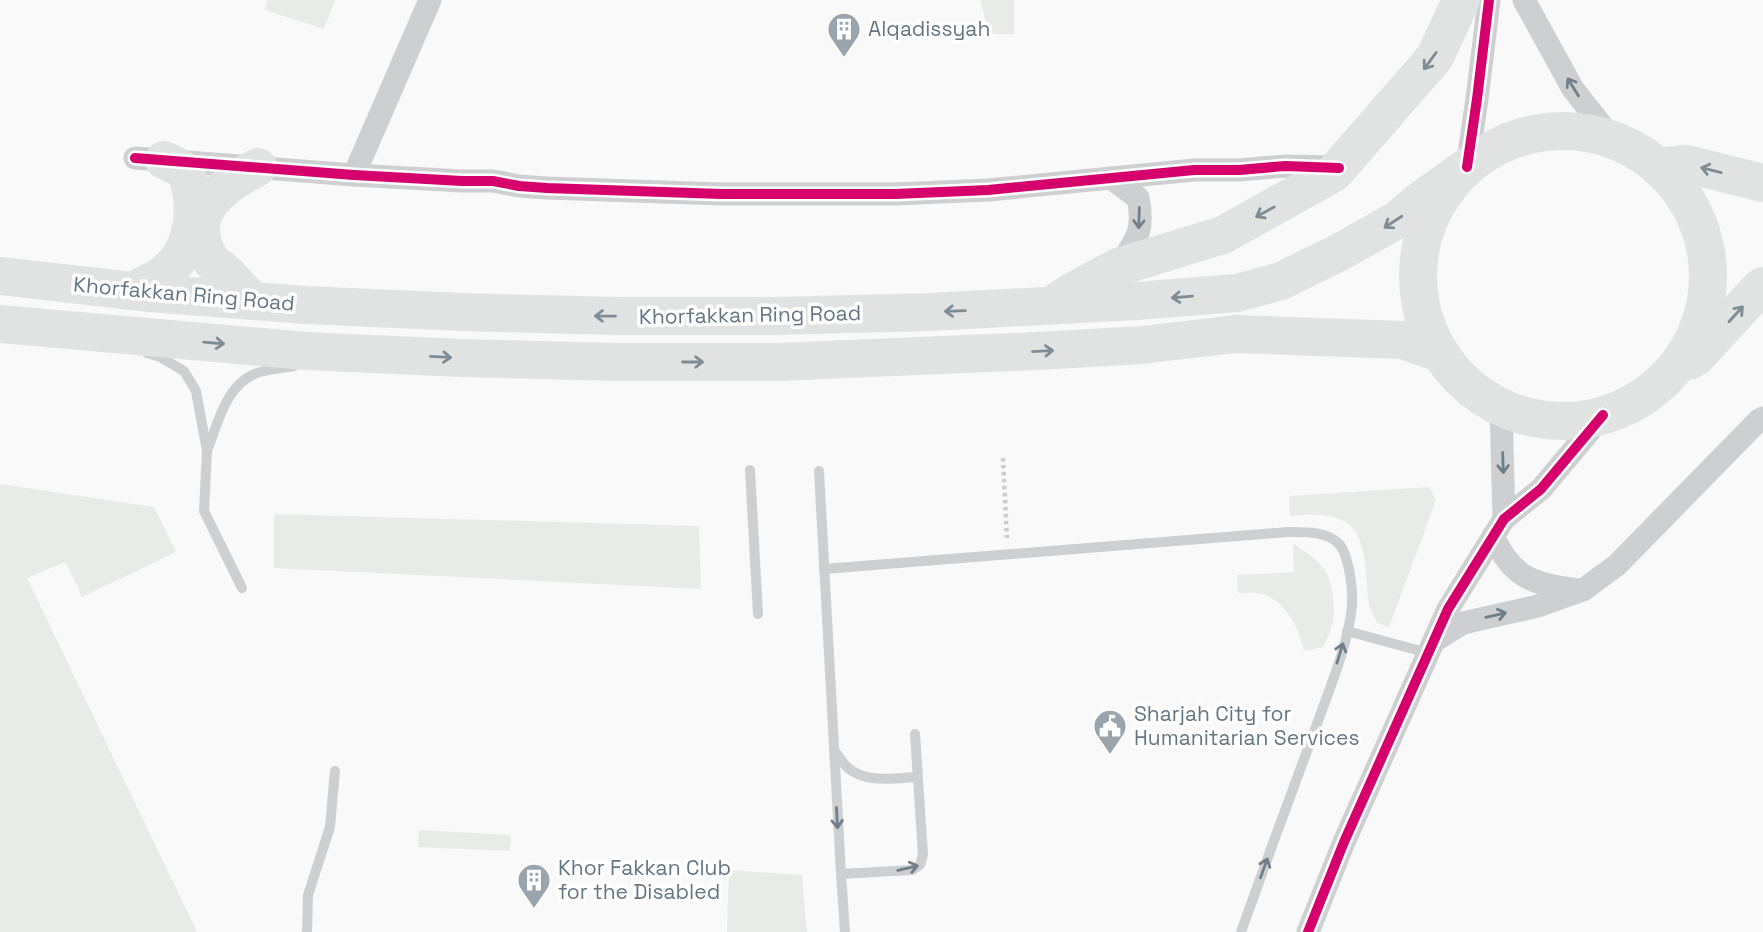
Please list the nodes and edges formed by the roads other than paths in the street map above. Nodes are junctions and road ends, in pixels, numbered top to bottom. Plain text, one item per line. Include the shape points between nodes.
1 (430, 0) edge
2 (1461, 0) edge
3 (1489, 0) edge
4 (1524, 0) edge
5 (1614, 141) junction
6 (150, 159) joint
7 (258, 167) junction
8 (1339, 167) junction
9 (1467, 167) junction
10 (1658, 167) junction
11 (354, 175) junction
12 (1111, 178) junction
13 (1763, 183) edge
14 (1118, 267) junction
15 (0, 276) edge
16 (1763, 286) edge
17 (132, 291) junction
18 (252, 301) junction
19 (1051, 306) junction
20 (0, 324) edge
21 (74, 331) junction
22 (123, 346) dead end
23 (136, 350) dead end
24 (362, 353) junction
25 (1440, 353) junction
26 (1671, 372) junction
27 (1501, 408) junction
28 (1603, 415) junction
29 (1763, 418) edge
30 (207, 451) junction
31 (750, 470) dead end
32 (819, 471) dead end
33 (1498, 528) junction
34 (824, 569) junction
35 (242, 588) dead end
36 (1583, 590) junction
37 (758, 614) dead end
38 (1347, 631) junction
39 (1431, 647) junction
40 (915, 734) dead end
41 (834, 750) junction
42 (335, 771) dead end
43 (917, 777) junction
44 (841, 874) junction
45 (307, 932) edge
46 (845, 932) edge
47 (1241, 932) edge
48 (1308, 932) edge

1 - 11 street
2 -> 8 highway via 1435,57
3 - 9 street
5 -> 4 street via 1573,89
5 - 9 highway via 1593,134 1548,132 1505,143
5 - 10 highway
6 - 7 street
6 - 17 highway via 178,167 187,175 192,194 191,228 186,249 167,272
7 - 11 street
7 - 18 highway via 210,200 201,222 202,241 211,261
8 - 12 street via 1194,170
8 -> 14 highway via 1223,235
9 -> 19 highway, Khorfakkan Ring Road via 1397,220 1281,281 1237,293
9 - 25 highway via 1439,202 1425,233 1419,266 1423,311
13 -> 10 highway via 1687,164
10 - 26 highway via 1689,206 1699,229 1707,279 1698,329
11 - 12 street via 600,191 807,195 988,190
12 -> 14 street via 1138,198 1141,212 1137,239
14 - 19 highway
15 - 17 highway, Khorfakkan Ring Road
26 -> 16 highway via 1697,356
17 - 18 highway, Khorfakkan Ring Road
19 -> 18 highway, Khorfakkan Ring Road via 774,316 618,316
20 - 21 highway
21 - 22 lane
21 -> 24 highway
23 - 30 lane via 184,371 196,391
24 -> 25 highway via 776,362 1142,345 1235,334 1403,340
24 - 30 lane via 258,372 236,386
25 - 27 highway via 1466,385
26 - 28 highway via 1641,399
27 - 28 highway via 1541,420
27 -> 33 street
28 - 33 street via 1542,489
29 - 36 street via 1617,565
30 - 35 lane via 204,512
31 - 37 lane
32 - 34 lane
33 - 36 street via 1500,552 1515,570 1545,585
33 - 39 street via 1448,609
34 - 38 lane via 1305,532 1340,545 1349,569 1352,604
34 - 41 lane
39 -> 36 street via 1464,623
38 - 39 lane
47 -> 38 lane
39 - 48 street
40 - 43 lane
41 - 43 lane via 860,776
41 -> 44 lane
42 - 45 lane via 330,827 308,895
44 -> 43 lane via 920,866
44 - 46 lane

